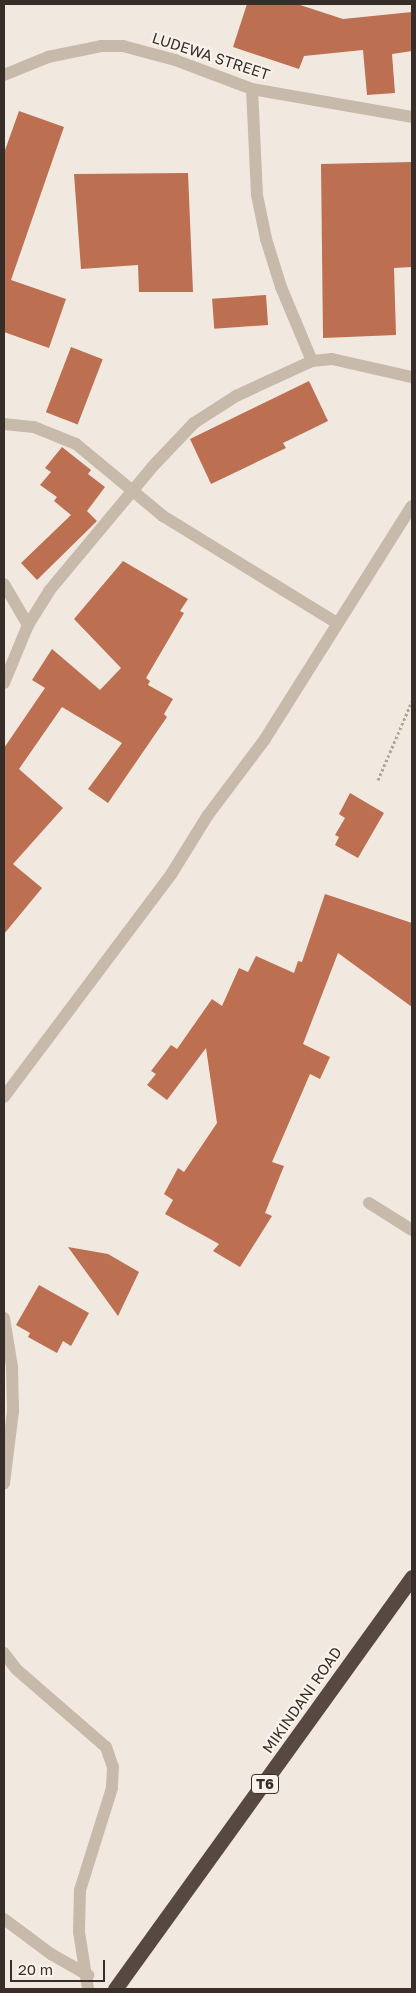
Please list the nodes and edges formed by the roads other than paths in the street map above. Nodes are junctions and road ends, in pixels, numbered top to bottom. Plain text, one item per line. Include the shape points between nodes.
1 (4, 75) edge
2 (252, 89) junction
3 (412, 117) edge
4 (312, 361) junction
5 (412, 377) edge
6 (4, 424) edge
7 (134, 493) junction
8 (412, 506) edge
9 (4, 584) edge
10 (337, 623) junction
11 (28, 625) junction
12 (4, 683) edge
13 (4, 1097) edge
14 (370, 1203) dead end
15 (412, 1230) edge
16 (4, 1318) edge
17 (4, 1484) edge
18 (412, 1577) edge
19 (4, 1653) edge
20 (4, 1919) edge
21 (88, 1975) junction
22 (88, 1989) edge
23 (115, 1989) edge

1 - 2 street, LUDEWA STREET via 48,57 101,46 123,46 175,60
2 - 3 street, LUDEWA STREET
2 - 4 street via 257,195 266,239 281,287
4 - 5 street via 332,359
4 - 7 street via 236,396 194,423 154,465
6 - 7 street via 34,427 62,436
7 - 10 street via 163,516
7 - 11 street via 49,591
8 - 10 street
9 - 11 street
10 - 13 street via 300,688 208,815 172,873
11 - 12 street
14 - 15 street
16 - 17 street via 12,1367 13,1411
18 - 23 highway, MIKINDANI ROAD / T6
19 - 21 street via 16,1669 106,1747 111,1760 112,1788 80,1890 79,1932
20 - 21 street via 51,1954
21 - 22 street

